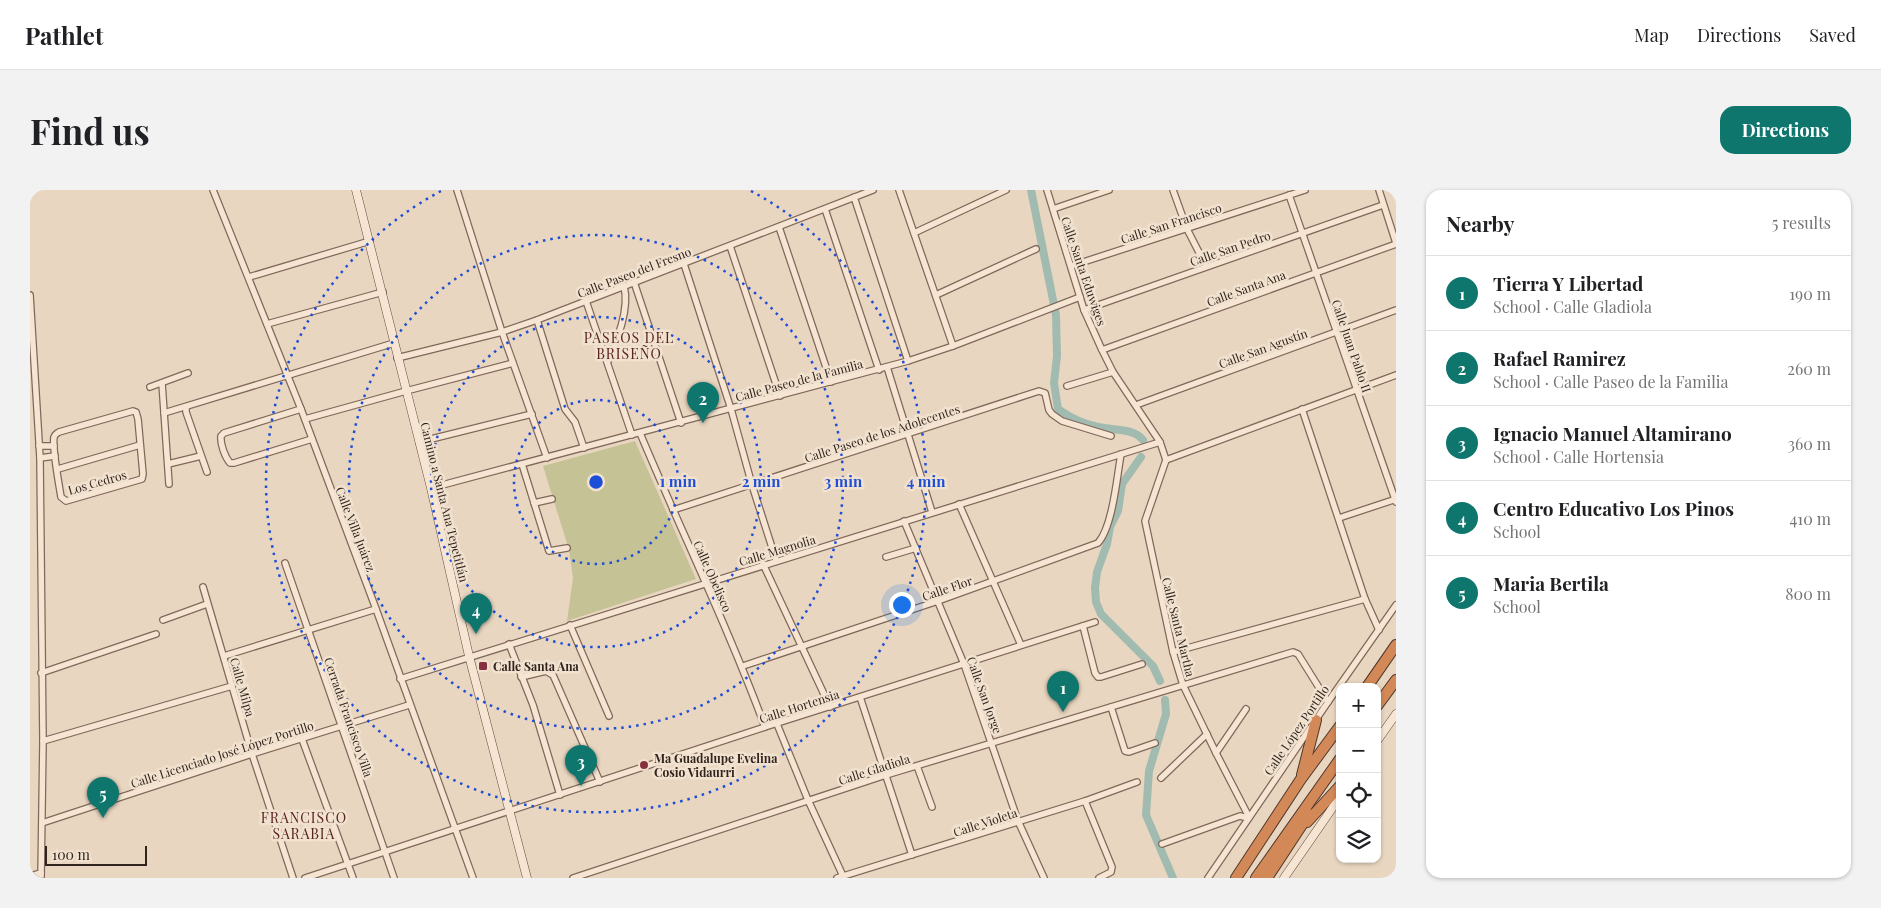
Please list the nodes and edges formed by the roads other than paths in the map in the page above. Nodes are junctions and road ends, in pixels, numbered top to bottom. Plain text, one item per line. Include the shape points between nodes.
1 (214, 190) edge
2 (356, 190) edge
3 (457, 190) edge
4 (873, 190) edge
5 (899, 190) edge
6 (1006, 190) edge
7 (1047, 190) edge
8 (1109, 190) edge
9 (1173, 190) edge
10 (1305, 190) edge
11 (1379, 190) edge
12 (1289, 195) junction
13 (854, 197) junction
14 (1383, 205) junction
15 (825, 209) junction
16 (1053, 209) junction
17 (779, 227) junction
18 (1187, 229) junction
19 (914, 233) junction
20 (1302, 233) junction
21 (370, 241) junction
22 (1396, 243) edge
23 (730, 246) junction
24 (1036, 249) dead end
25 (684, 264) junction
26 (1071, 266) junction
27 (1206, 266) junction
28 (1316, 273) junction
29 (249, 277) junction
30 (634, 282) junction
31 (624, 286) junction
32 (383, 292) junction
33 (30, 295) edge
34 (936, 295) junction
35 (1080, 297) junction
36 (586, 301) junction
37 (1084, 310) junction
38 (1396, 310) edge
39 (538, 320) junction
40 (267, 324) junction
41 (502, 332) junction
42 (1336, 332) junction
43 (394, 343) junction
44 (954, 346) junction
45 (1102, 350) junction
46 (397, 358) junction
47 (608, 362) junction
48 (908, 362) junction
49 (513, 363) junction
50 (887, 367) junction
51 (879, 370) junction
52 (1113, 372) junction
53 (188, 373) dead end
54 (1396, 374) edge
55 (288, 377) junction
56 (831, 382) junction
57 (162, 383) junction
58 (150, 386) dead end
59 (1067, 386) dead end
60 (1356, 389) junction
61 (406, 391) junction
62 (780, 396) junction
63 (1136, 405) junction
64 (186, 407) junction
65 (301, 409) junction
66 (730, 409) junction
67 (1302, 409) junction
68 (164, 414) junction
69 (532, 414) junction
70 (304, 419) junction
71 (681, 423) junction
72 (640, 433) junction
73 (632, 435) junction
74 (908, 435) junction
75 (1111, 436) dead end
76 (312, 439) junction
77 (419, 442) junction
78 (1160, 442) junction
79 (140, 445) junction
80 (39, 446) junction
81 (54, 446) junction
82 (584, 448) junction
83 (1121, 454) junction
84 (55, 456) junction
85 (201, 456) junction
86 (40, 458) junction
87 (546, 458) junction
88 (1166, 460) junction
89 (168, 464) junction
90 (522, 464) junction
91 (58, 469) junction
92 (207, 472) dead end
93 (169, 484) dead end
94 (752, 485) junction
95 (431, 488) junction
96 (552, 499) dead end
97 (1395, 500) edge
98 (534, 503) junction
99 (959, 504) junction
100 (673, 510) junction
101 (932, 512) junction
102 (1339, 518) junction
103 (904, 520) junction
104 (566, 548) dead end
105 (916, 548) junction
106 (886, 558) dead end
107 (776, 560) junction
108 (286, 562) dead end
109 (763, 564) junction
110 (705, 582) junction
111 (992, 583) junction
112 (202, 587) dead end
113 (1365, 599) junction
114 (938, 602) junction
115 (207, 604) junction
116 (1396, 605) edge
117 (376, 609) junction
118 (163, 620) dead end
119 (1095, 622) dead end
120 (570, 625) junction
121 (1083, 626) junction
122 (1379, 630) junction
123 (309, 631) junction
124 (156, 634) dead end
125 (509, 644) junction
126 (1396, 645) edge
127 (1021, 646) junction
128 (802, 647) junction
129 (1172, 652) junction
130 (224, 656) junction
131 (469, 656) junction
132 (964, 664) junction
133 (1142, 664) dead end
134 (743, 666) junction
135 (41, 673) junction
136 (521, 677) junction
137 (400, 678) junction
138 (1396, 680) edge
139 (1370, 683) edge
140 (1183, 685) junction
141 (232, 686) junction
142 (860, 697) junction
143 (1381, 701) edge
144 (1328, 702) junction
145 (409, 705) junction
146 (830, 707) junction
147 (1111, 707) junction
148 (1246, 708) dead end
149 (1396, 714) edge
150 (609, 716) dead end
151 (1316, 720) junction
152 (777, 724) junction
153 (341, 726) junction
154 (766, 727) junction
155 (1339, 728) edge
156 (1206, 734) junction
157 (1381, 735) edge
158 (302, 739) junction
159 (43, 741) junction
160 (992, 743) junction
161 (1155, 743) dead end
162 (1216, 753) junction
163 (252, 754) junction
164 (1336, 765) edge
165 (917, 766) junction
166 (1338, 773) edge
167 (886, 775) junction
168 (1161, 778) dead end
169 (1301, 779) junction
170 (600, 782) junction
171 (1137, 782) dead end
172 (1336, 790) edge
173 (560, 795) junction
174 (808, 800) junction
175 (1084, 801) junction
176 (1336, 803) edge
177 (932, 807) dead end
178 (510, 811) junction
179 (1249, 818) junction
180 (1018, 821) junction
181 (42, 823) junction
182 (455, 829) junction
183 (1298, 832) junction
184 (1162, 844) dead end
185 (385, 852) junction
186 (912, 855) junction
187 (347, 864) junction
188 (41, 875) edge
189 (856, 875) edge
190 (30, 876) edge
191 (840, 877) edge
192 (293, 878) edge
193 (305, 878) edge
194 (353, 878) edge
195 (394, 878) edge
196 (473, 878) edge
197 (527, 878) edge
198 (572, 878) edge
199 (1044, 878) edge
200 (1099, 878) edge
201 (1208, 878) edge
202 (1236, 878) edge
203 (1256, 878) edge
204 (1267, 878) edge
205 (1284, 878) edge

1 - 29 street, Calle Villa Juárez
2 - 21 street, Camino a Santa Ana Tepetitlán
3 - 41 street
4 - 13 street, Calle Paseo del Fresno
5 - 19 street
6 - 19 street
7 - 16 street, Calle Santa Eduwiges
8 - 16 street
9 - 18 street
10 - 12 street, Calle San Francisco
11 - 14 street
12 - 18 street, Calle San Francisco
12 - 20 street, Calle Juan Pablo II
13 - 15 street, Calle Paseo del Fresno
13 - 48 street
14 - 20 street, Calle San Pedro
14 - 22 street
15 - 17 street, Calle Paseo del Fresno
15 - 51 street
16 - 26 street, Calle Santa Eduwiges
17 - 23 street, Calle Paseo del Fresno
17 - 56 street
18 - 26 street, Calle San Francisco
18 - 27 street
19 - 34 street
20 - 27 street, Calle San Pedro
20 - 28 street, Calle Juan Pablo II
21 - 29 street
21 - 32 street, Camino a Santa Ana Tepetitlán
22 - 28 street, Calle Santa Ana
23 - 25 street, Calle Paseo del Fresno
23 - 62 street
24 - 34 street
25 - 30 street, Calle Paseo del Fresno
25 - 66 street
26 - 35 street, Calle Santa Eduwiges
27 - 37 street, Calle San Pedro
28 - 42 street, Calle Juan Pablo II
28 - 45 street, Calle Santa Ana
29 - 40 street, Calle Villa Juárez
30 - 31 street, Calle Paseo del Fresno
30 - 71 street
31 - 36 street, Calle Paseo del Fresno
31 - 47 street via 626,296 618,339
32 - 40 street
32 - 43 street, Camino a Santa Ana Tepetitlán
33 - 80 street
34 - 44 street
35 - 37 street, Calle Santa Eduwiges
35 - 44 street, Calle Paseo de la Familia
36 - 39 street, Calle Paseo del Fresno
36 - 47 street
37 - 45 street, Calle Santa Eduwiges
38 - 42 street, Calle San Agustín
39 - 41 street, Calle Paseo del Fresno
39 - 82 street via 566,409 575,422
40 - 55 street, Calle Villa Juárez
41 - 46 street, Calle Paseo del Fresno
41 - 49 street
42 - 60 street, Calle Juan Pablo II
42 - 63 street, Calle San Agustín
43 - 46 street, Camino a Santa Ana Tepetitlán
43 - 55 street
44 - 48 street, Calle Paseo de la Familia
45 - 52 street, Calle Santa Eduwiges
46 - 61 street, Camino a Santa Ana Tepetitlán
47 - 73 street
48 - 50 street, Calle Paseo de la Familia
49 - 61 street
49 - 69 street
50 - 51 street, Calle Paseo de la Familia
50 - 74 street
51 - 56 street, Calle Paseo de la Familia
52 - 59 street
52 - 63 street, Calle Santa Eduwiges
53 - 57 street
54 - 60 street
55 - 64 street
55 - 65 street, Calle Villa Juárez
56 - 62 street, Calle Paseo de la Familia
57 - 58 street
57 - 68 street
60 - 67 street
60 - 97 street, Calle Juan Pablo II
61 - 70 street
61 - 77 street, Camino a Santa Ana Tepetitlán
62 - 66 street, Calle Paseo de la Familia
63 - 78 street, Calle Santa Eduwiges
64 - 68 street
64 - 85 street
65 - 70 street, Calle Villa Juárez
65 - 76 street via 224,433 220,440 228,460 234,463
66 - 71 street, Calle Paseo de la Familia
66 - 94 street
67 - 88 street
67 - 102 street
68 - 89 street
69 - 77 street
69 - 87 street
70 - 76 street, Calle Villa Juárez
71 - 72 street, Calle Paseo de la Familia
72 - 73 street, Calle Paseo de la Familia
72 - 100 street, Calle Obelisco
73 - 82 street, Calle Paseo de la Familia
74 - 75 street, Calle Paseo de los Adolecentes via 1039,391 1044,393 1052,414 1062,421
74 - 94 street, Calle Paseo de los Adolecentes
74 - 101 street
76 - 117 street, Calle Villa Juárez
77 - 95 street, Camino a Santa Ana Tepetitlán
78 - 83 street, Calle Magnolia
78 - 88 street, Calle Santa Eduwiges
79 - 81 street, Los Cedros via 137,415 133,411 59,432 54,437
79 - 91 street
79 - 91 street, Los Cedros via 141,480 66,501 61,497
80 - 81 street
80 - 86 street
81 - 84 street, Los Cedros
82 - 87 street, Calle Paseo de la Familia
83 - 99 street, Calle Magnolia
83 - 111 street, Calle Flor via 1112,506 1102,538
84 - 86 street
84 - 91 street, Los Cedros
85 - 89 street
85 - 92 street
86 - 135 street
87 - 90 street, Calle Paseo de la Familia
88 - 129 street, Calle Santa Martha via 1145,521
89 - 93 street
90 - 95 street, Calle Paseo de la Familia
90 - 98 street
94 - 100 street, Calle Paseo de los Adolecentes
94 - 107 street
95 - 131 street, Camino a Santa Ana Tepetitlán
96 - 98 street
97 - 102 street
98 - 104 street via 549,551
99 - 101 street, Calle Magnolia
99 - 111 street
100 - 110 street, Calle Obelisco
101 - 103 street, Calle Magnolia
102 - 113 street
103 - 105 street, Calle San Jorge
103 - 107 street, Calle Magnolia
105 - 106 street
105 - 114 street, Calle San Jorge
107 - 109 street, Calle Magnolia
108 - 123 street, Cerrada Francisco Villa
109 - 110 street, Calle Magnolia
109 - 128 street
110 - 120 street, Calle Magnolia
110 - 134 street, Calle Obelisco
111 - 114 street, Calle Flor
111 - 127 street
112 - 115 street, Calle Milpa
113 - 122 street
113 - 129 street
114 - 128 street, Calle Flor
114 - 132 street, Calle San Jorge
115 - 118 street
115 - 130 street, Calle Milpa
116 - 122 street, Calle López Portillo
117 - 123 street
117 - 137 street, Calle Villa Juárez
119 - 121 street, Calle Hortensia
120 - 125 street, Calle Magnolia
120 - 150 street
121 - 127 street, Calle Hortensia
121 - 133 street via 1098,677
122 - 144 street, Calle López Portillo
123 - 130 street
123 - 153 street, Cerrada Francisco Villa
124 - 135 street
125 - 131 street, Calle Magnolia
125 - 136 street
126 - 139 highway
127 - 132 street, Calle Hortensia
128 - 134 street, Calle Flor
128 - 146 street
129 - 140 street, Calle Santa Martha
130 - 141 street, Calle Milpa
131 - 137 street, Calle Magnolia
131 - 178 street, Camino a Santa Ana Tepetitlán
132 - 142 street, Calle Hortensia
132 - 160 street, Calle San Jorge
134 - 154 street, Calle Obelisco
135 - 159 street
136 - 170 street via 546,671 553,675
136 - 173 street via 533,705
137 - 145 street, Calle Villa Juárez
138 - 143 highway
140 - 144 street, Calle Gladiola via 1295,652
140 - 147 street, Calle Gladiola
140 - 156 street, Calle Santa Martha
141 - 159 street
141 - 163 street, Calle Milpa
142 - 146 street, Calle Hortensia
142 - 167 street
144 - 151 street, Calle López Portillo
145 - 153 street, Calle Licenciado José López Portillo
145 - 182 street, Calle Villa Juárez
146 - 152 street, Calle Hortensia
147 - 160 street, Calle Gladiola
147 - 161 street via 1125,751
148 - 162 street
149 - 157 street
151 - 169 highway
151 - 179 street, Calle López Portillo
152 - 154 street, Calle Hortensia
152 - 174 street
153 - 158 street, Calle Licenciado José López Portillo
153 - 185 street, Cerrada Francisco Villa
154 - 170 street, Calle Hortensia
155 - 169 highway
156 - 162 street, Calle Santa Martha
156 - 168 street
158 - 163 street, Calle Licenciado José López Portillo
158 - 187 street
159 - 181 street
160 - 165 street, Calle Gladiola
160 - 180 street, Calle San Jorge
162 - 179 street, Calle Santa Martha
163 - 181 street, Calle Licenciado José López Portillo
163 - 192 street, Calle Milpa
164 - 203 highway
165 - 167 street, Calle Gladiola
165 - 177 street
166 - 183 highway
167 - 174 street, Calle Gladiola
167 - 186 street
169 - 202 highway
170 - 173 street, Calle Hortensia
171 - 175 street, Calle Violeta
172 - 183 highway
173 - 178 street, Calle Hortensia
174 - 191 street
174 - 198 street, Calle Gladiola
175 - 180 street, Calle Violeta
175 - 200 street via 1112,867 1112,872
176 - 205 street
178 - 182 street, Calle Hortensia
178 - 197 street, Camino a Santa Ana Tepetitlán
179 - 184 street via 1240,816
179 - 201 street, Calle López Portillo
180 - 186 street, Calle Violeta
180 - 199 street, Calle San Jorge
181 - 188 street
182 - 185 street, Calle Hortensia
182 - 196 street, Calle Villa Juárez
183 - 204 highway
185 - 187 street, Calle Hortensia
185 - 195 street, Cerrada Francisco Villa
186 - 189 street, Calle Violeta
187 - 193 street, Calle Hortensia
187 - 194 street
188 - 190 street
189 - 191 street, Calle Violeta

